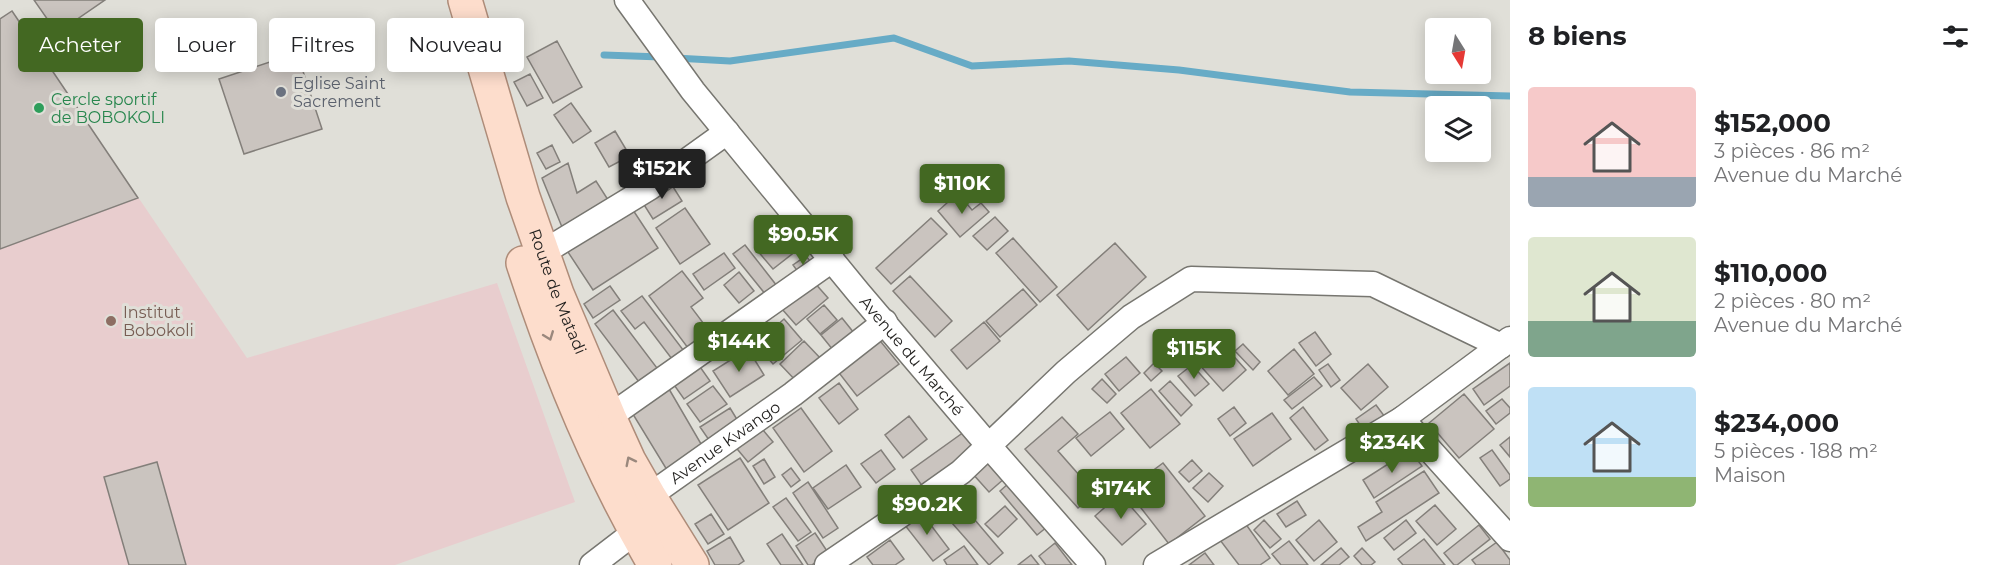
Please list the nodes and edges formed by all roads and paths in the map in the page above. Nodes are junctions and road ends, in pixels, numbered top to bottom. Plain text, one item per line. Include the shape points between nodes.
1 (443, 0) edge
2 (465, 0) edge
3 (627, 0) edge
4 (727, 132) junction
5 (542, 254) junction
6 (832, 260) junction
7 (546, 297) junction
8 (885, 322) junction
9 (1506, 342) edge
10 (609, 417) junction
11 (1402, 419) junction
12 (988, 445) junction
13 (636, 512) junction
14 (1510, 539) edge
15 (592, 565) edge
16 (655, 565) edge
17 (692, 565) edge
18 (827, 565) edge
19 (1093, 565) edge
20 (1156, 565) edge

1 - 7 main road, Route de Matadi
2 - 5 main road, Route de Matadi
3 - 4 street, Avenue du Marché
4 - 5 street via 648,188
4 - 6 street, Avenue du Marché
5 - 7 main road, Route de Matadi
6 - 8 street, Avenue du Marché
6 - 10 street
7 - 10 main road, Route de Matadi
7 -> 13 main road, Route de Matadi via 581,420
8 - 12 street, Avenue du Marché
8 - 13 street, Avenue Kwango
9 - 11 street
9 - 12 street via 1373,284 1191,279 1131,317
13 -> 10 main road, Route de Matadi via 629,461
11 - 14 street
11 - 20 street
12 - 18 street via 961,472
12 - 19 street, Avenue du Marché
13 - 15 street, Avenue Kwango
13 - 16 main road, Route de Matadi
13 - 17 main road, Route de Matadi

